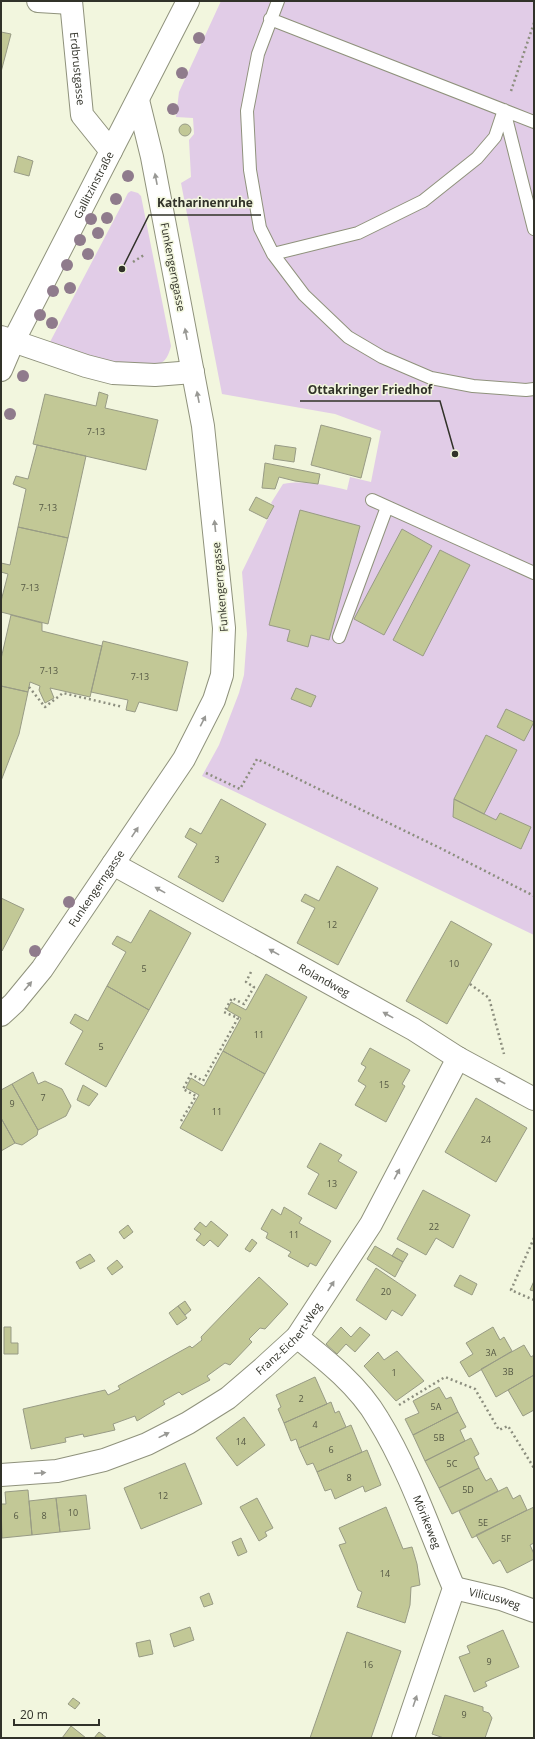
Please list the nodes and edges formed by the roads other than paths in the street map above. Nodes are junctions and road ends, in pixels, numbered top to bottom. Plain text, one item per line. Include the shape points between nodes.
1 (38, 1) edge
2 (188, 1) edge
3 (278, 1) edge
4 (71, 2) edge
5 (270, 19) junction
6 (138, 100) junction
7 (504, 110) junction
8 (534, 122) edge
9 (111, 151) junction
10 (534, 229) edge
11 (273, 254) junction
12 (7, 339) edge
13 (1, 370) edge
14 (193, 372) junction
15 (534, 389) edge
16 (372, 500) dead end
17 (386, 507) junction
18 (534, 573) edge
19 (339, 637) dead end
20 (114, 864) junction
21 (1, 1014) edge
22 (458, 1058) junction
23 (534, 1099) edge
24 (297, 1337) junction
25 (1, 1475) edge
26 (454, 1588) junction
27 (534, 1610) edge
28 (403, 1738) edge

1 - 4 street
2 - 6 street, Gallitzinstraße
3 - 5 lane
4 - 9 street, Erdbrustgasse via 82,115
5 - 7 lane
5 - 11 lane via 258,54 247,111 250,170 260,228
6 - 9 street, Gallitzinstraße
14 -> 6 street, Funkengerngasse via 152,157
7 - 8 lane
7 - 10 lane
7 - 11 lane via 495,137 477,158 423,201 358,233
9 - 12 street, Gallitzinstraße
11 - 15 lane via 304,295 348,337 382,356 431,378 473,386
12 - 13 street, Gallitzinstraße
12 - 14 street via 113,373 155,375
20 -> 14 street, Funkengerngasse via 184,759 214,700 222,675 224,628 220,581 203,426
16 - 17 lane
17 - 18 lane
17 - 19 lane
21 -> 20 street, Funkengerngasse via 42,970
22 -> 20 street, Rolandweg via 413,1029
23 -> 22 street, Rolandweg
24 -> 22 street, Franz-Eichert-Weg via 371,1224
25 -> 24 street, Franz-Eichert-Weg via 57,1471 104,1460 147,1444 228,1398
24 - 26 street, Mörikeweg via 335,1369 378,1418 403,1467
26 - 27 street, Vilicusweg
28 -> 26 street

